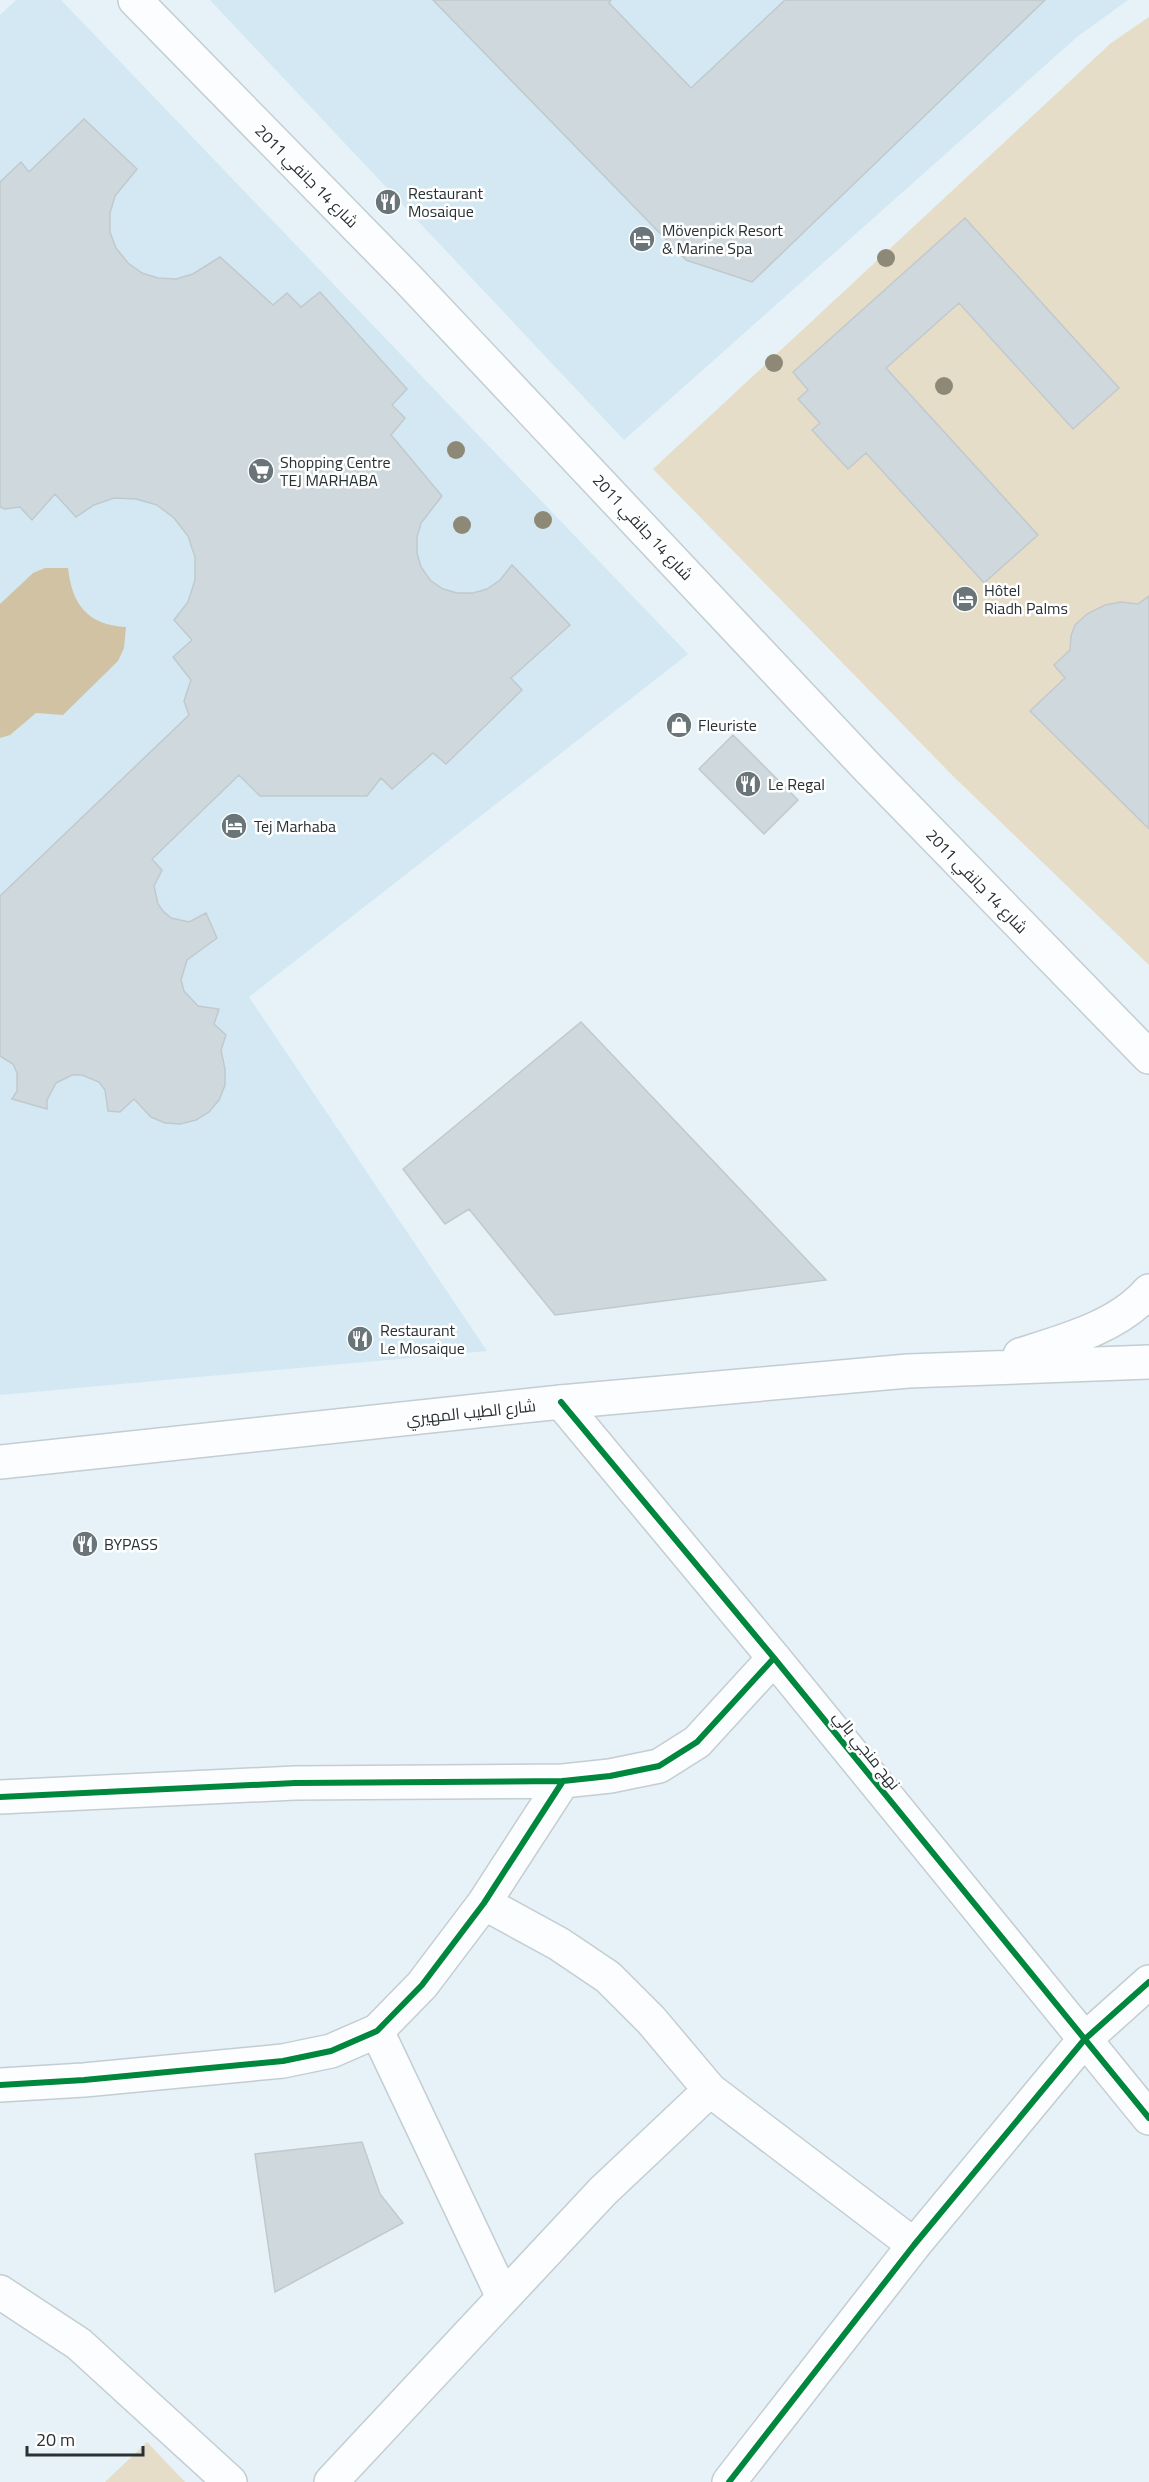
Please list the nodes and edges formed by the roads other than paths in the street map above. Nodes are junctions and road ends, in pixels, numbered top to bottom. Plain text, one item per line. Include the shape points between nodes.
1 (135, 0) edge
2 (1125, 1034) junction
3 (1149, 1057) edge
4 (1149, 1072) edge
5 (1149, 1291) edge
6 (1149, 1362) edge
7 (978, 1368) junction
8 (561, 1402) junction
9 (0, 1462) edge
10 (774, 1658) junction
11 (562, 1781) junction
12 (0, 1797) edge
13 (484, 1904) junction
14 (1149, 1982) edge
15 (377, 2031) junction
16 (1084, 2040) junction
17 (0, 2085) edge
18 (710, 2090) junction
19 (1149, 2118) edge
20 (914, 2245) junction
21 (0, 2292) edge
22 (503, 2297) junction
23 (230, 2482) edge
24 (331, 2482) edge
25 (729, 2482) edge

1 - 2 street, شارع 14 جانفي 2011 via 408,279 867,767
2 - 3 street, شارع 14 جانفي 2011
2 - 4 street
5 - 7 street via 1109,1322
6 - 7 street
7 - 8 street, شارع الطيب المهيري
8 - 9 street, شارع الطيب المهيري
8 - 10 street, نهج منجي بالي
10 - 11 street via 697,1742 659,1766
10 - 16 street, نهج منجي بالي
11 - 12 street via 295,1783
11 - 13 street
13 - 15 street via 422,1985
13 - 18 street via 559,1944 608,1977 651,2020
14 - 16 street
15 - 17 street via 331,2050 283,2061
15 - 22 street
16 - 19 street, نهج منجي بالي
16 - 20 street
18 - 20 street
18 - 22 street via 603,2191
20 - 25 street
21 - 23 street via 79,2344
22 - 24 street

